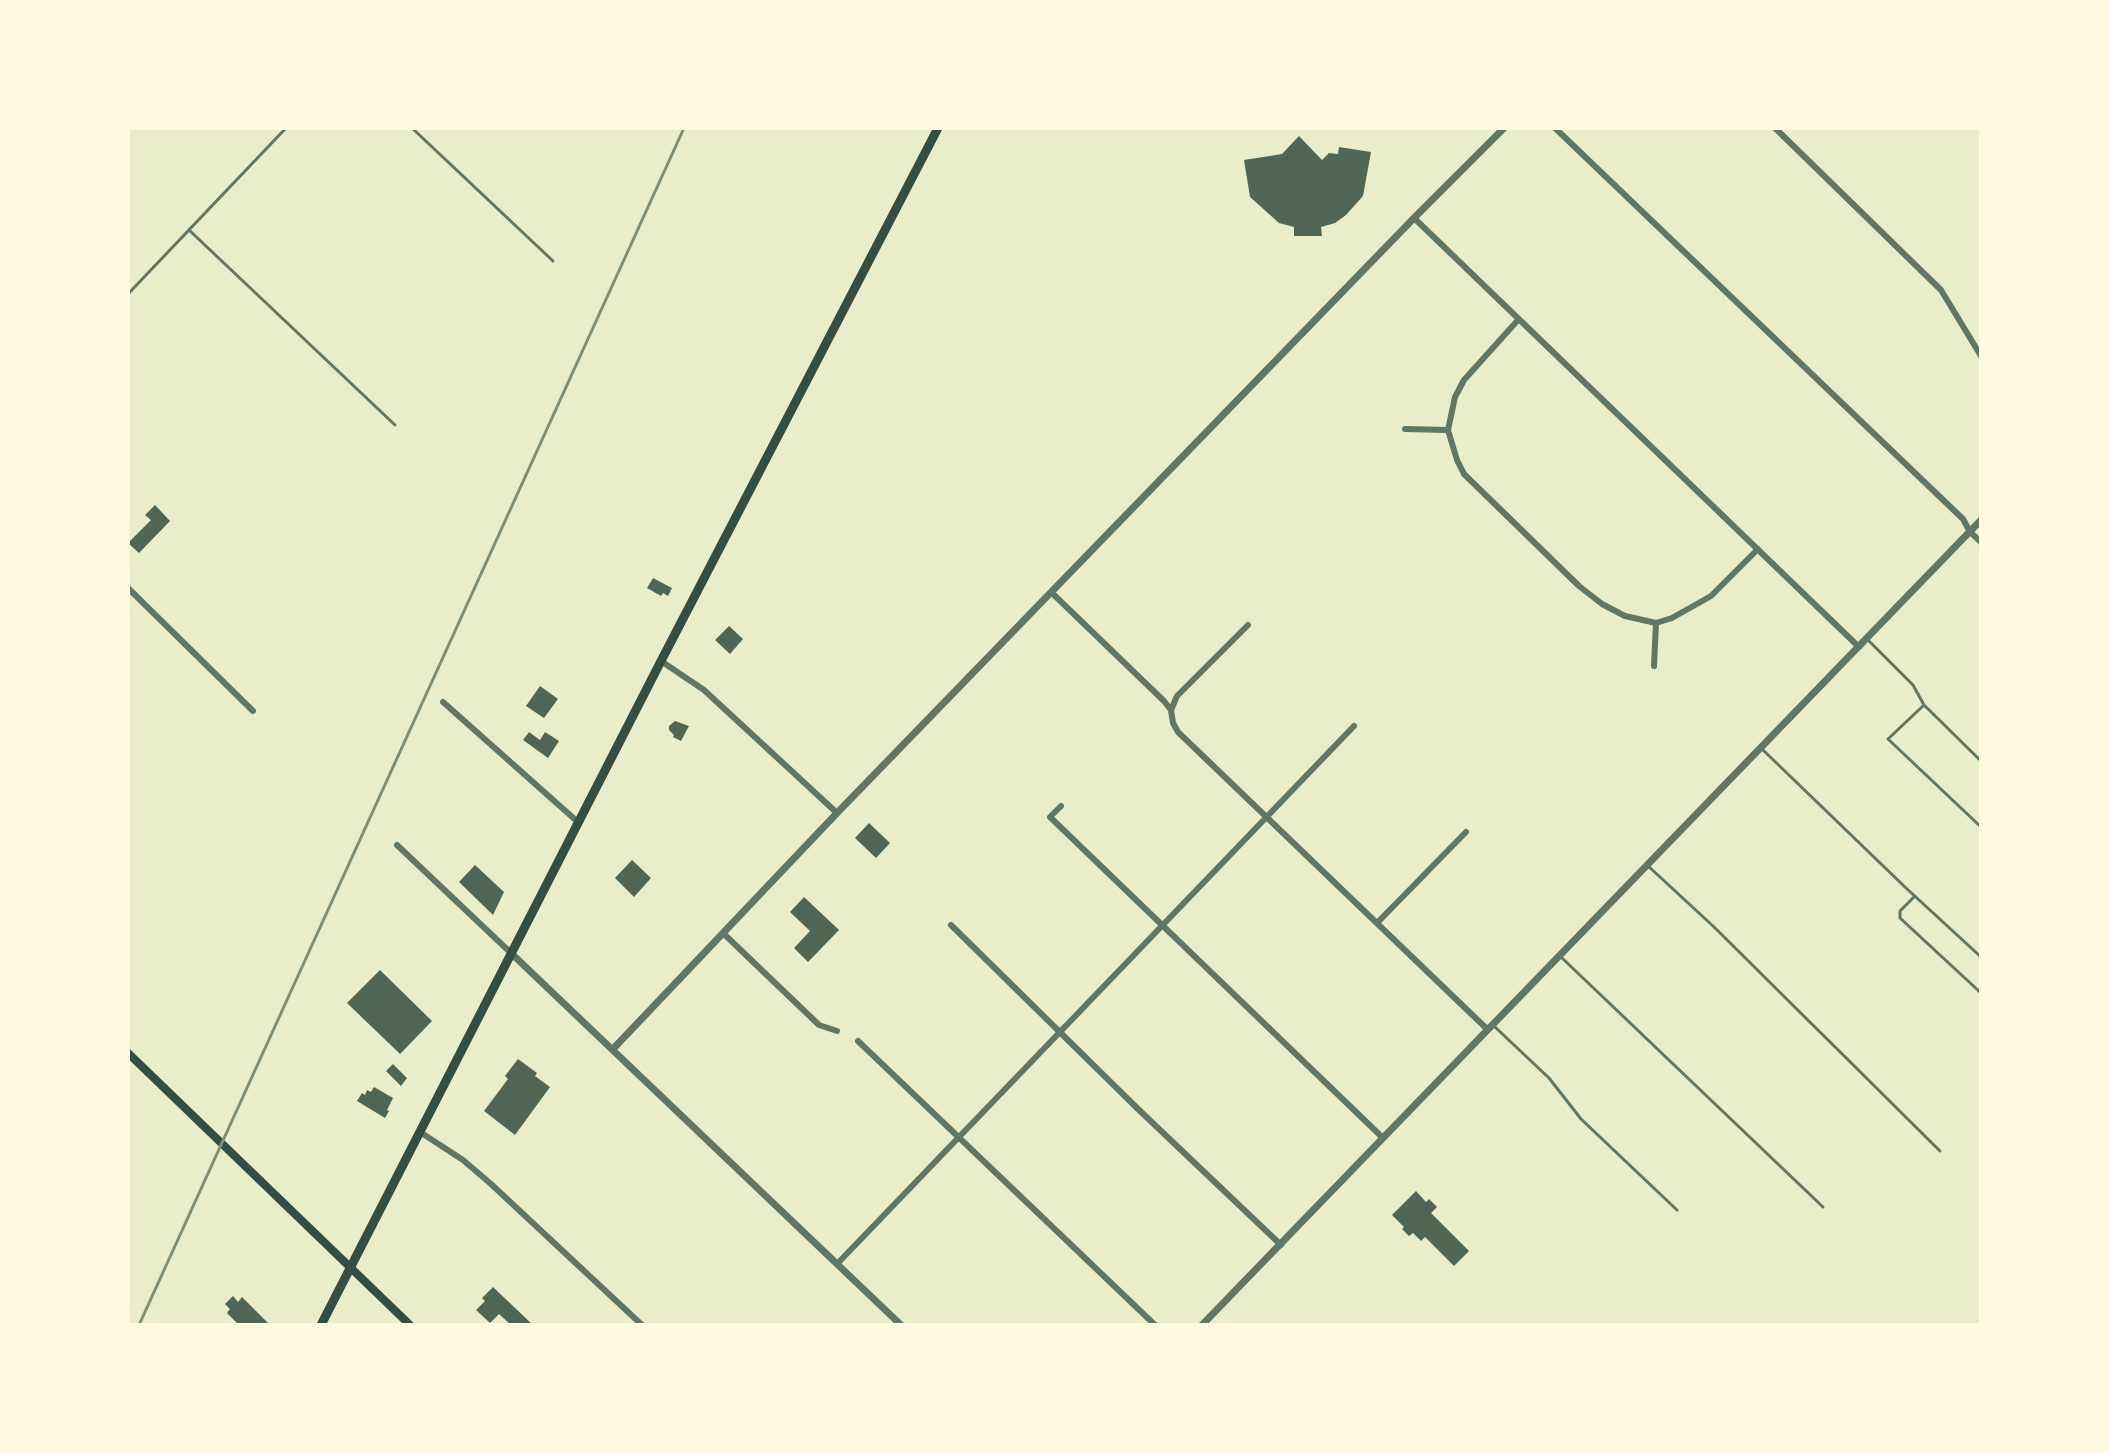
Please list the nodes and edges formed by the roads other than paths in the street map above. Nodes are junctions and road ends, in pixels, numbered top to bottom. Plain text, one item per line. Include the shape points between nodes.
1 (286, 128) edge
2 (412, 128) edge
3 (938, 128) edge
4 (1504, 128) edge
5 (1555, 128) edge
6 (1775, 128) edge
7 (1414, 218) junction
8 (189, 230) junction
9 (553, 261) dead end
10 (128, 294) edge
11 (1518, 320) junction
12 (1981, 356) edge
13 (395, 425) dead end
14 (1405, 429) dead end
15 (1448, 430) junction
16 (1981, 520) edge
17 (1970, 532) junction
18 (1981, 542) edge
19 (1758, 549) junction
20 (128, 588) edge
21 (1052, 593) junction
22 (1656, 623) junction
23 (1248, 625) dead end
24 (1867, 639) junction
25 (1859, 647) junction
26 (661, 661) junction
27 (1654, 666) dead end
28 (443, 702) dead end
29 (1924, 705) junction
30 (1171, 710) junction
31 (253, 711) dead end
32 (1354, 726) dead end
33 (1760, 747) junction
34 (1981, 761) edge
35 (1061, 806) dead end
36 (837, 813) junction
37 (1050, 817) junction
38 (1267, 817) junction
39 (579, 823) junction
40 (1042, 825) dead end
41 (1981, 827) edge
42 (1466, 832) dead end
43 (397, 845) dead end
44 (1647, 865) junction
45 (1915, 896) junction
46 (1378, 922) junction
47 (951, 925) dead end
48 (1163, 926) junction
49 (724, 934) junction
50 (512, 954) junction
51 (1559, 956) junction
52 (1981, 957) edge
53 (1981, 993) edge
54 (1490, 1026) junction
55 (837, 1031) dead end
56 (1059, 1032) junction
57 (858, 1041) dead end
58 (613, 1049) junction
59 (128, 1053) edge
60 (420, 1132) junction
61 (958, 1137) junction
62 (1383, 1138) junction
63 (1940, 1151) dead end
64 (1823, 1207) dead end
65 (1677, 1210) dead end
66 (1281, 1245) junction
67 (837, 1264) junction
68 (321, 1325) edge
69 (410, 1325) edge
70 (642, 1325) edge
71 (901, 1325) edge
72 (1155, 1325) edge
73 (1202, 1325) edge

1 - 8 lane
2 - 9 lane
3 - 26 main road
4 - 7 street
5 - 17 street via 1963,519
6 - 12 street via 1941,290
7 - 11 street
7 - 21 street
8 - 10 lane
8 - 13 lane
11 - 15 street via 1464,380
11 - 19 street
14 - 15 street
15 - 22 street via 1464,474 1579,586 1625,616
16 - 17 street
17 - 18 street
17 - 24 street
19 - 22 street via 1711,596
19 - 25 street
20 - 31 street
21 - 30 street
21 - 36 street
22 - 27 street
23 - 30 street via 1177,696
24 - 25 street
24 - 29 lane via 1913,685
25 - 33 street
26 - 36 street via 704,690
26 - 39 main road
28 - 39 street
29 - 34 lane
29 - 41 lane via 1888,739
30 - 38 street via 1178,732
32 - 38 street
33 - 44 street
33 - 45 lane
35 - 37 street
36 - 49 street
37 - 40 street
37 - 48 street
38 - 46 street
38 - 48 street
39 - 50 main road
42 - 46 street
43 - 50 street
44 - 51 street
44 - 63 lane
45 - 52 lane
45 - 53 lane via 1900,918
46 - 54 street
47 - 56 street
48 - 56 street
48 - 62 street
49 - 55 street via 819,1025
49 - 58 street
50 - 58 street
50 - 60 main road
51 - 54 street
51 - 64 lane
54 - 62 street
54 - 65 lane via 1549,1078 1581,1119
56 - 61 street
56 - 66 street
57 - 61 street
58 - 67 street
59 - 69 main road
60 - 68 main road
60 - 70 street via 491,1184
61 - 67 street
61 - 72 street
62 - 66 street
66 - 73 street
67 - 71 street

